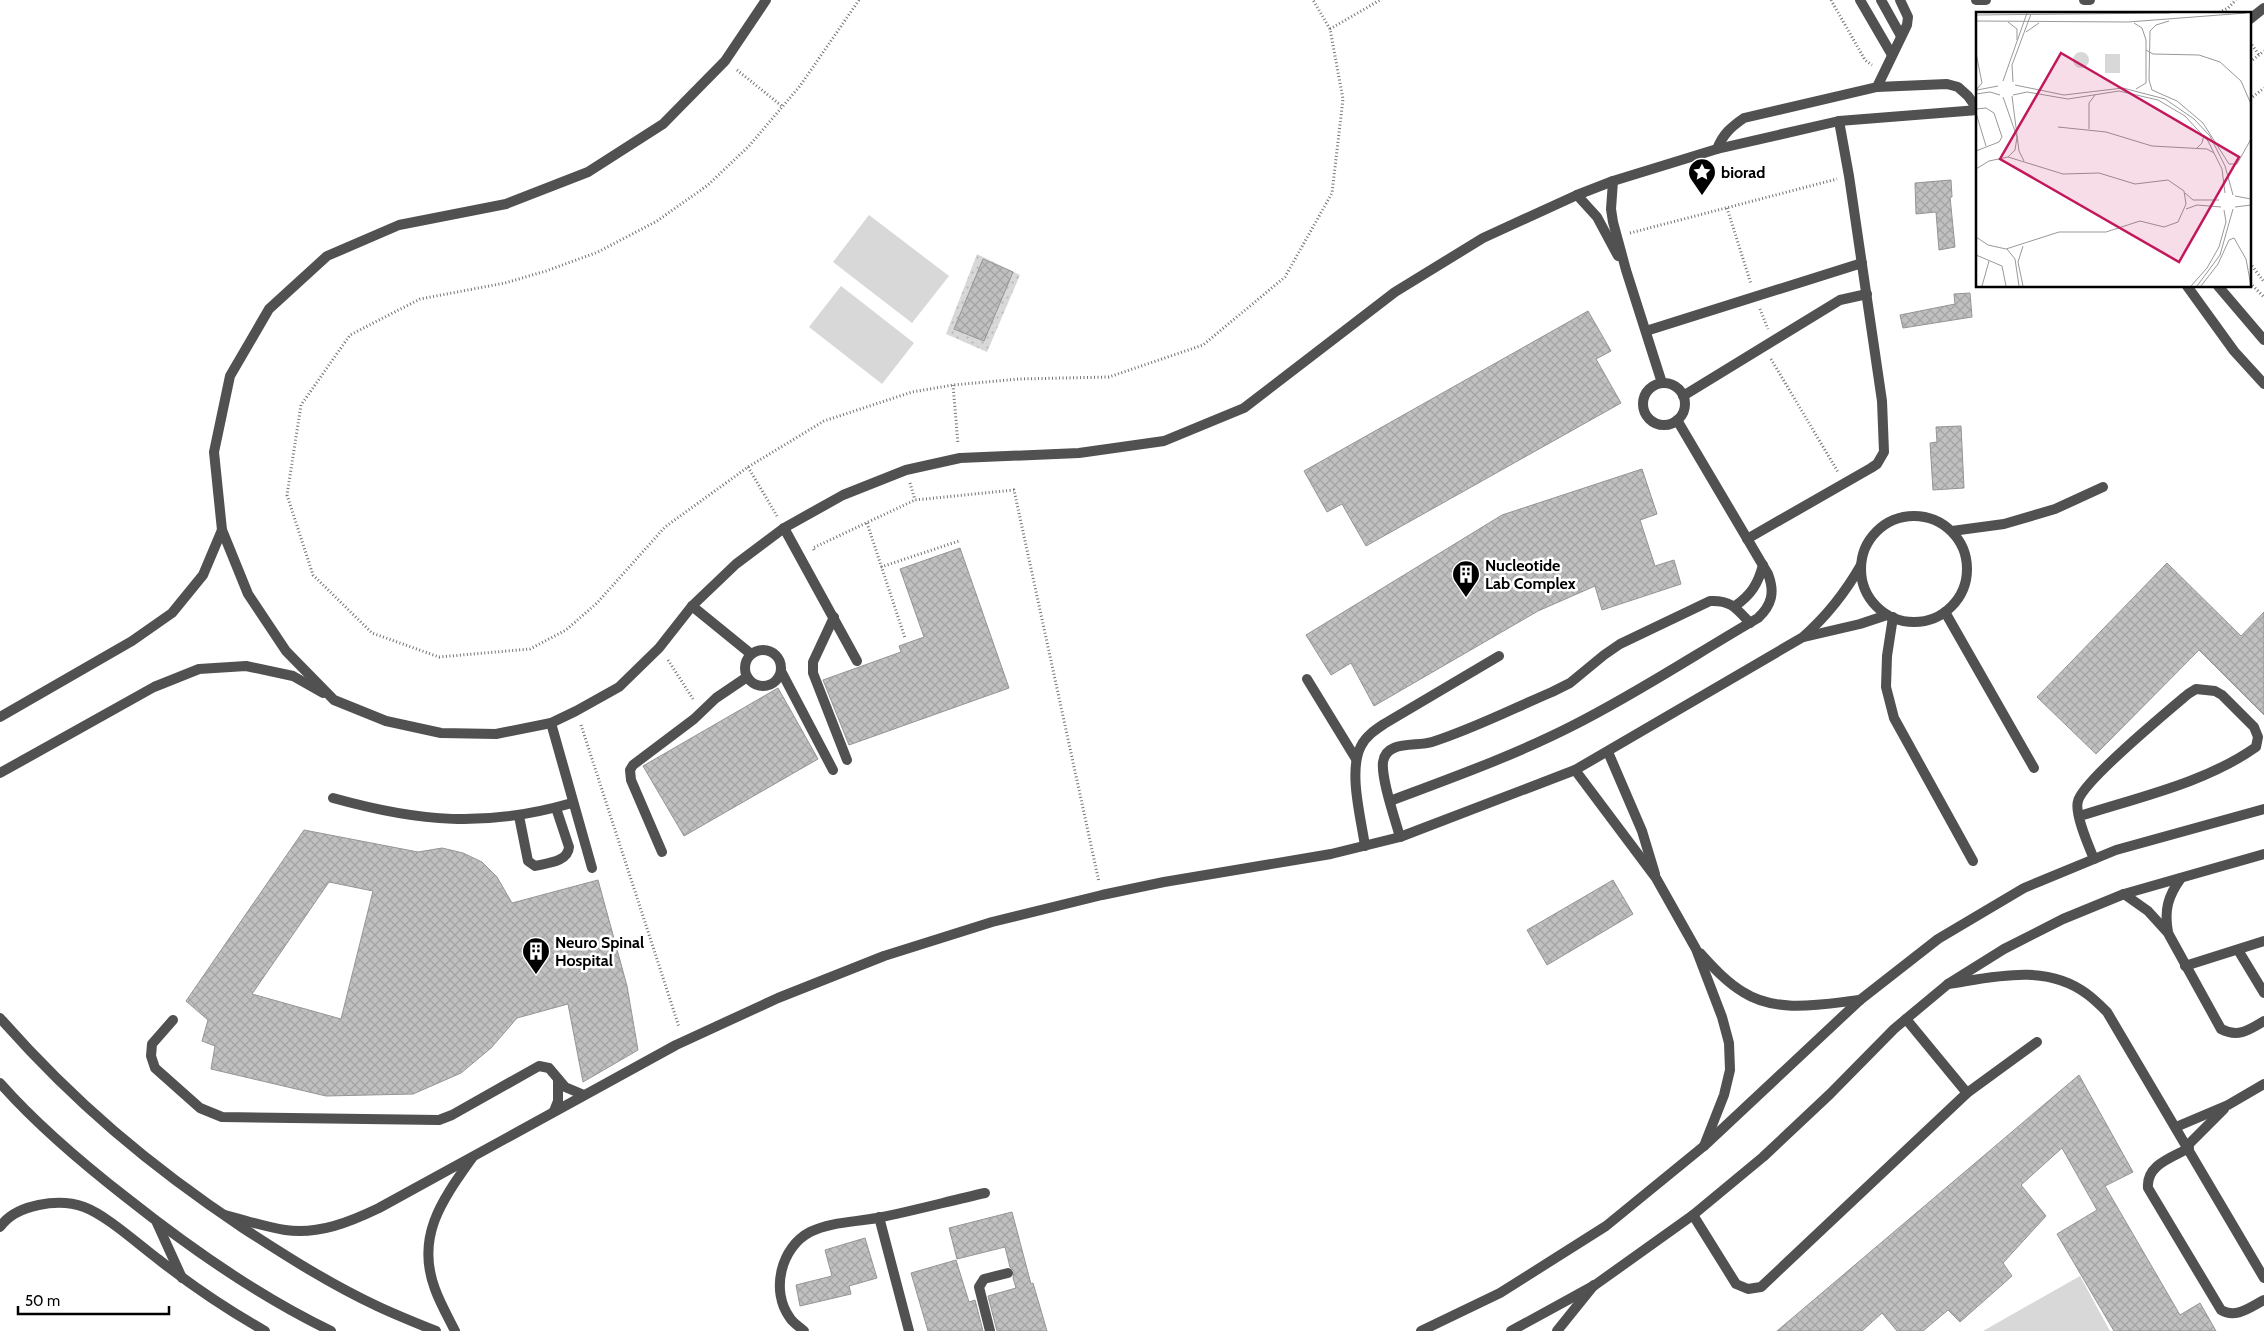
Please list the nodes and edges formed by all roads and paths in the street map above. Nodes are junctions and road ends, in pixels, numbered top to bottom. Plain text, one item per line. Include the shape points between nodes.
1 (766, 0) edge
2 (859, 0) edge
3 (1313, 0) edge
4 (1380, 0) edge
5 (1831, 0) edge
6 (1860, 0) edge
7 (1881, 0) edge
8 (1900, 0) edge
9 (1976, 0) edge
10 (1986, 0) edge
11 (2084, 0) edge
12 (2090, 0) edge
13 (2236, 0) edge
14 (2228, 8) junction
15 (2264, 8) edge
16 (2220, 12) edge
17 (2231, 12) edge
18 (2252, 17) edge
19 (1330, 29) junction
20 (1901, 36) junction
21 (2252, 45) edge
22 (2264, 51) edge
23 (1892, 55) junction
24 (2259, 55) junction
25 (2252, 60) edge
26 (725, 61) junction
27 (1883, 74) junction
28 (1877, 87) junction
29 (2264, 88) edge
30 (2252, 97) edge
31 (783, 107) junction
32 (1976, 107) edge
33 (1976, 110) edge
34 (1839, 121) junction
35 (1716, 149) junction
36 (1849, 176) junction
37 (1613, 181) junction
38 (1577, 195) junction
39 (1727, 208) junction
40 (1617, 236) junction
41 (1862, 263) junction
42 (2252, 267) edge
43 (1626, 270) junction
44 (2264, 282) edge
45 (2252, 284) edge
46 (2188, 288) edge
47 (2220, 288) edge
48 (1868, 294) junction
49 (1756, 296) junction
50 (2264, 296) edge
51 (1646, 331) junction
52 (2264, 340) edge
53 (1768, 344) junction
54 (1662, 383) junction
55 (2264, 384) edge
56 (953, 385) junction
57 (1683, 396) junction
58 (1677, 420) junction
59 (960, 458) junction
60 (748, 467) junction
61 (1844, 483) junction
62 (2103, 486) dead end
63 (867, 523) junction
64 (784, 528) junction
65 (222, 530) junction
66 (1952, 531) junction
67 (1747, 539) junction
68 (959, 542) dead end
69 (817, 556) dead end
70 (1861, 564) junction
71 (1763, 565) junction
72 (881, 567) junction
73 (692, 606) junction
74 (1735, 606) junction
75 (1945, 612) junction
76 (834, 616) junction
77 (1890, 616) junction
78 (1750, 623) junction
79 (1804, 637) junction
80 (906, 638) dead end
81 (659, 648) junction
82 (752, 654) junction
83 (1498, 656) dead end
84 (857, 661) dead end
85 (781, 671) junction
86 (747, 677) junction
87 (1307, 679) dead end
88 (334, 700) junction
89 (576, 711) junction
90 (702, 712) junction
91 (0, 717) edge
92 (551, 723) junction
93 (1608, 752) junction
94 (1356, 759) junction
95 (847, 760) dead end
96 (2034, 768) dead end
97 (833, 770) dead end
98 (1575, 770) junction
99 (0, 773) edge
100 (333, 798) dead end
101 (1390, 801) junction
102 (572, 803) junction
103 (556, 808) junction
104 (2264, 809) edge
105 (519, 816) junction
106 (2080, 816) junction
107 (1400, 836) junction
108 (1365, 846) junction
109 (662, 852) dead end
110 (2264, 854) edge
111 (2094, 859) junction
112 (1972, 861) dead end
113 (592, 868) dead end
114 (1656, 878) junction
115 (2181, 878) junction
116 (2124, 894) junction
117 (1102, 895) junction
118 (2168, 933) junction
119 (2264, 941) edge
120 (1696, 949) junction
121 (2238, 950) junction
122 (2185, 966) junction
123 (1948, 984) junction
124 (2264, 993) edge
125 (1860, 1000) junction
126 (0, 1018) edge
127 (1906, 1019) junction
128 (173, 1020) dead end
129 (2264, 1021) edge
130 (2037, 1042) dead end
131 (676, 1045) junction
132 (558, 1079) junction
133 (0, 1083) edge
134 (2264, 1084) edge
135 (1967, 1093) junction
136 (584, 1095) junction
137 (2228, 1105) junction
138 (554, 1111) junction
139 (2176, 1126) junction
140 (1704, 1146) junction
141 (2188, 1147) junction
142 (474, 1155) junction
143 (985, 1193) dead end
144 (224, 1215) junction
145 (1693, 1215) junction
146 (879, 1218) junction
147 (156, 1222) junction
148 (0, 1227) edge
149 (1008, 1273) dead end
150 (182, 1278) junction
151 (2264, 1278) edge
152 (1595, 1285) junction
153 (2264, 1300) edge
154 (265, 1331) edge
155 (331, 1331) edge
156 (436, 1331) edge
157 (455, 1331) edge
158 (804, 1331) edge
159 (909, 1331) edge
160 (990, 1331) edge
161 (1421, 1331) edge
162 (1511, 1331) edge
163 (1557, 1331) edge

1 - 26 street
2 - 31 path
3 - 19 path
4 - 19 path
5 - 27 path via 1865,60
6 - 23 street
7 - 20 street
8 - 20 street via 1908,17
9 - 10 street
11 - 12 street
13 - 14 path
14 - 16 path
14 - 17 path
15 - 18 street
19 - 56 path via 1344,99 1332,192 1285,277 1203,346 1109,377 1019,379
20 - 23 street
21 - 24 path
22 - 24 path
23 - 27 street
24 - 25 path
26 - 31 path
26 - 65 street via 663,124 588,172 506,204 399,225 327,256 269,309 230,376 214,452
27 - 28 street
28 - 32 street via 1947,84 1958,87
28 - 35 street via 1744,118 1731,126
29 - 30 path
31 - 60 path via 749,146 708,185 649,226 598,252 546,271 505,284 420,299 350,335 301,405 287,495 313,575 372,633 439,657 530,649 566,630 597,603 665,527
33 - 34 street
34 - 35 street
34 - 36 street
35 - 37 street
36 - 39 path
36 - 41 street
37 - 38 street
37 - 40 street via 1611,209
38 - 43 street via 1596,217
38 - 59 street via 1483,238 1394,292 1244,408 1164,440 1079,453
39 - 40 path
39 - 49 path
40 - 43 street
41 - 48 street
41 - 49 street
42 - 44 path
43 - 51 street
45 - 50 path
46 - 55 street via 2234,351
47 - 52 street
48 - 53 street via 1840,300
48 - 61 street via 1882,401 1884,452 1877,464
49 - 51 street
49 - 53 path
51 - 54 street
53 - 57 street
53 - 61 path
54 - 57 street via 1671,384
54 - 58 street via 1646,393 1644,412 1659,424
56 - 59 path
56 - 60 path via 912,392 824,421
57 - 58 street via 1683,413
58 - 67 street
59 - 64 street via 906,470 843,495
60 - 64 path
61 - 67 street
62 - 66 street via 2055,509 2004,524
63 - 69 path via 813,548
63 - 72 path
63 - 117 path via 915,500 1014,490
64 - 73 street via 736,564
64 - 76 street
65 - 88 street via 253,602 286,651
65 - 91 street via 203,575 172,613 132,641
66 - 70 street via 1931,518 1900,518 1885,524 1868,542
66 - 75 street via 1962,546 1967,564 1966,582 1958,598
67 - 71 street
68 - 72 path
70 - 77 street via 1863,584 1872,602
70 - 79 street via 1846,592
71 - 74 street via 1754,589
71 - 78 street via 1772,584 1770,603 1766,611
72 - 80 path
73 - 81 street
73 - 82 street
74 - 78 street
74 - 101 street via 1723,600 1710,601 1620,644 1570,684 1431,742 1395,747 1383,762
75 - 77 street via 1928,620 1910,622
75 - 96 street
76 - 84 street
76 - 95 street via 813,662 813,673
77 - 79 street
77 - 112 street via 1886,688 1894,718
78 - 101 street via 1572,726 1477,769
79 - 93 street
81 - 89 street via 619,687
81 - 90 path
82 - 85 street via 763,650 775,654
82 - 86 street via 744,667
83 - 94 street via 1371,733
85 - 86 street via 774,682 762,686
85 - 97 street
86 - 90 street
87 - 94 street
88 - 92 street via 386,721 441,733 496,734
88 - 99 street via 293,676 246,666 198,670 154,687
89 - 92 street
89 - 131 path via 680,1026 669,1033
90 - 109 street via 633,764 630,770 630,780
92 - 102 street
93 - 98 street
93 - 114 street via 1642,831
94 - 108 street
98 - 107 street
98 - 114 street
100 - 105 street via 428,819
101 - 107 street
102 - 103 street
102 - 113 street
103 - 105 street
103 - 105 street via 569,850 563,859 535,866 528,861
104 - 111 street
106 - 106 street via 2078,800 2095,779 2196,689 2215,691 2254,727 2258,737 2256,747 2233,763
106 - 111 street
107 - 108 street
108 - 117 street
110 - 115 street
111 - 125 street via 2024,888 1938,939
114 - 120 street
115 - 116 street
115 - 118 street via 2167,904
116 - 118 street via 2148,911
116 - 123 street via 2063,919 2004,949
117 - 131 street via 992,922 884,956 778,998
118 - 122 street
119 - 121 street
120 - 125 street via 1744,993 1768,1002 1794,1006
120 - 140 street via 1729,1043 1730,1070 1724,1095
121 - 122 street
121 - 124 street
122 - 129 street via 2221,1029 2238,1034
123 - 127 street
123 - 139 street via 2034,974 2061,980 2086,993 2107,1012
125 - 140 street
126 - 144 street via 41,1064 98,1119 159,1169
127 - 135 street
127 - 145 street via 1762,1157
128 - 132 street via 152,1044 155,1068 200,1108 222,1117 439,1120 452,1116 539,1066 549,1068
130 - 135 street
131 - 136 street
132 - 136 street via 574,1092
132 - 138 street via 558,1101
133 - 147 street via 83,1164
134 - 137 street
135 - 145 street via 1761,1286 1748,1289 1736,1284
136 - 138 street
137 - 139 street
137 - 141 street
138 - 142 street
139 - 141 street
140 - 161 street via 1606,1226 1500,1294
141 - 151 street
141 - 153 street via 2151,1171 2148,1188 2221,1310 2234,1314
142 - 144 street via 350,1222 318,1229 286,1230
142 - 157 street via 442,1200 431,1228 428,1258 434,1288
143 - 146 street
144 - 156 street via 298,1264 377,1306
145 - 152 street
146 - 158 street via 809,1232 791,1248 781,1271 780,1295 790,1318
146 - 159 street
147 - 150 street
147 - 155 street via 231,1274
148 - 150 street via 26,1208 55,1202 84,1207 109,1222
149 - 160 street via 984,1279 979,1287
150 - 154 street
152 - 162 street
152 - 163 street

